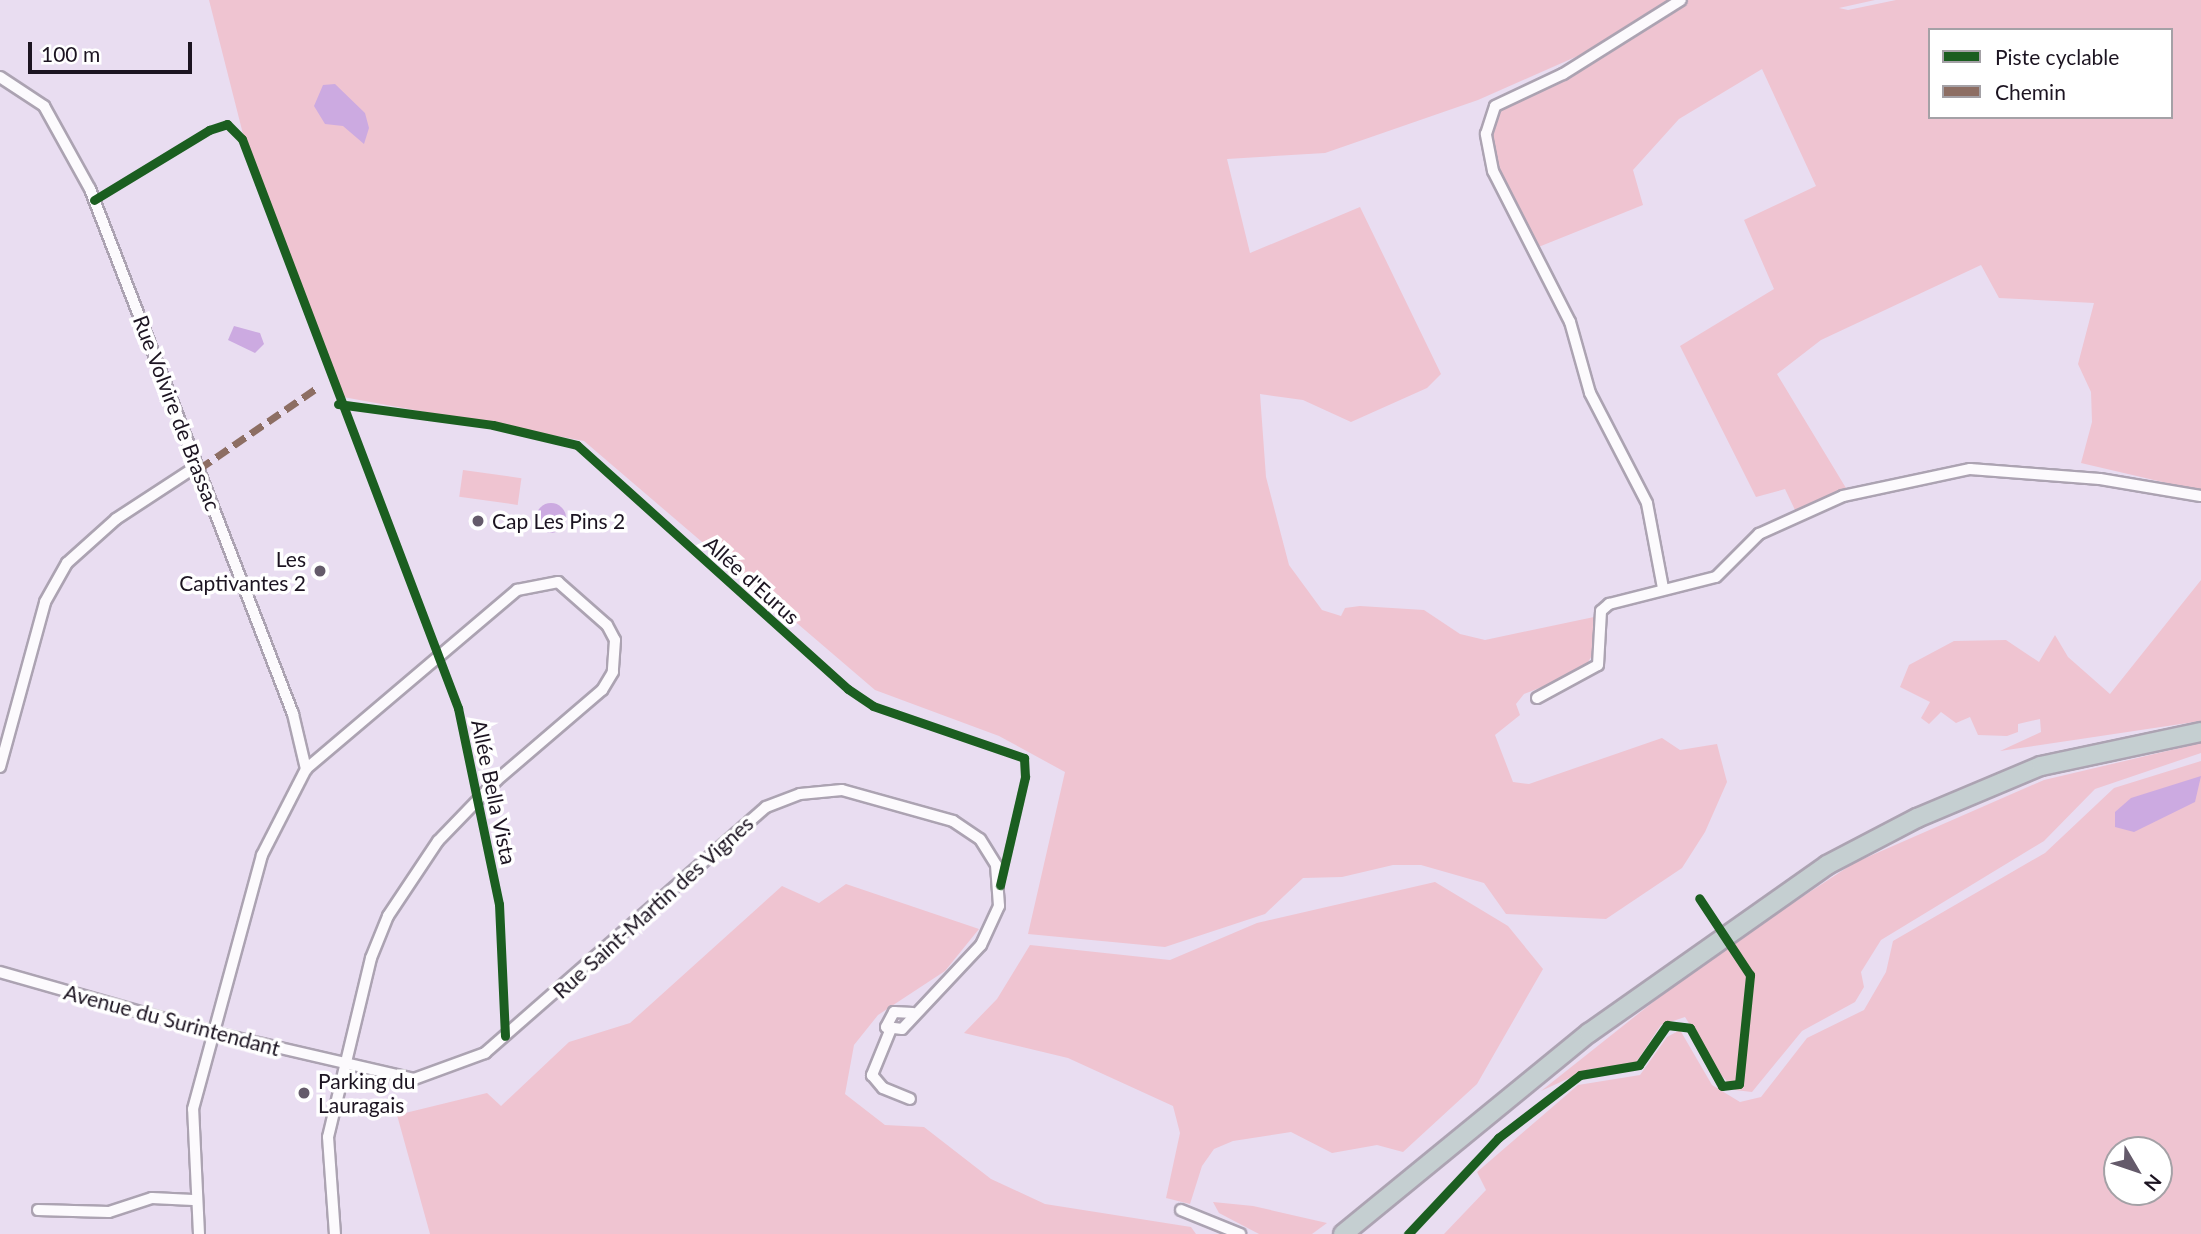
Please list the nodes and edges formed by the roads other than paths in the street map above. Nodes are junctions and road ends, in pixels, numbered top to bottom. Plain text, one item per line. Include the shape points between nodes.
1 (1681, 0) edge
2 (3, 79) edge
3 (197, 466) junction
4 (2201, 496) edge
5 (1663, 587) junction
6 (1537, 698) dead end
7 (2201, 732) edge
8 (0, 767) edge
9 (306, 769) junction
10 (0, 972) edge
11 (913, 1013) junction
12 (890, 1031) junction
13 (211, 1032) junction
14 (344, 1066) junction
15 (911, 1099) dead end
16 (194, 1200) junction
17 (38, 1210) dead end
18 (1181, 1210) dead end
19 (1347, 1232) edge
20 (199, 1234) edge
21 (335, 1234) edge
22 (1240, 1234) edge

1 - 5 street via 1563,74 1495,106 1486,134 1493,171 1570,322 1590,393 1647,503
2 - 3 street, Rue Volvire de Brassac via 44,106 90,189
3 - 8 street via 116,519 67,564 45,602
3 - 9 street, Rue Volvire de Brassac via 293,714
4 - 5 street via 2100,479 1970,470 1843,496 1791,514 1759,534 1716,577
5 - 6 street via 1609,604 1601,611 1598,665
7 - 19 highway via 2041,766 1917,818 1827,865 1589,1033
9 - 13 street via 262,855
9 - 14 street via 524,586 550,581 572,589 615,640 613,672 602,690 497,780 416,870 371,958
10 - 13 street, Avenue du Surintendant
11 - 12 street via 902,1029
11 - 12 street via 888,1015
11 - 14 street, Rue Saint-Martin des Vignes via 981,945 999,906 999,875 987,847 953,821 858,792 824,791 766,807 524,1023 465,1065 414,1079
12 - 15 street via 871,1067 883,1088
13 - 14 street, Avenue du Surintendant
13 - 16 street via 193,1109
14 - 21 street via 328,1150
16 - 17 street via 152,1198 109,1212
16 - 20 street
18 - 22 street

